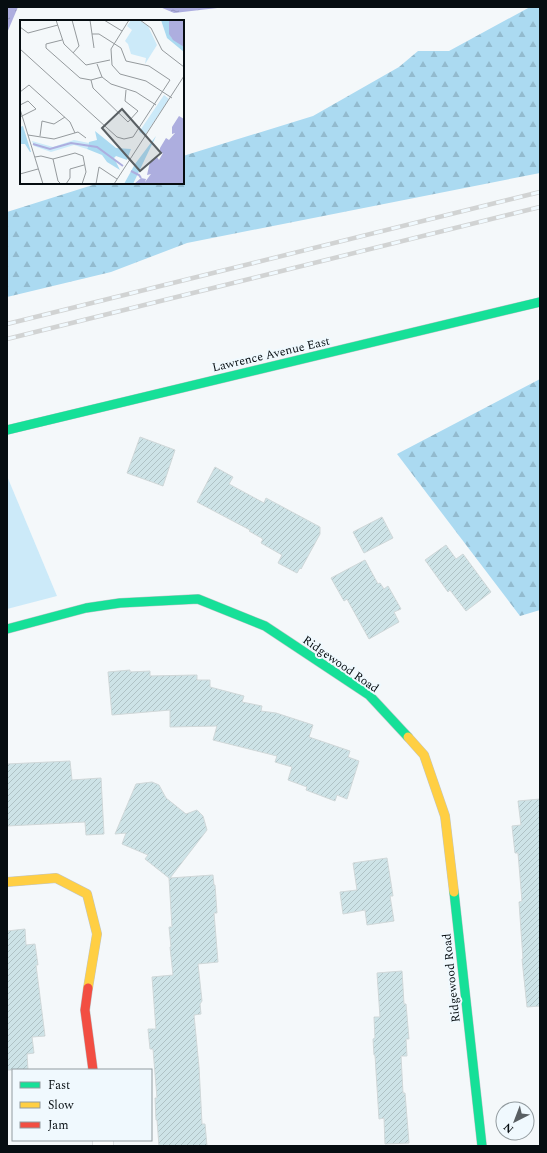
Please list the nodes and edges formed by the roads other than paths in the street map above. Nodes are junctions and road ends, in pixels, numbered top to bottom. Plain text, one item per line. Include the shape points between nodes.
1 (540, 302) edge
2 (7, 430) edge
3 (7, 629) edge
4 (7, 882) edge
5 (93, 1069) edge
6 (482, 1146) edge

1 - 2 street, Lawrence Avenue East
3 - 6 street, Ridgewood Road via 86,608 120,602 198,599 265,626 369,696 424,755 445,816
4 - 5 street via 56,878 87,894 97,934 85,1010

